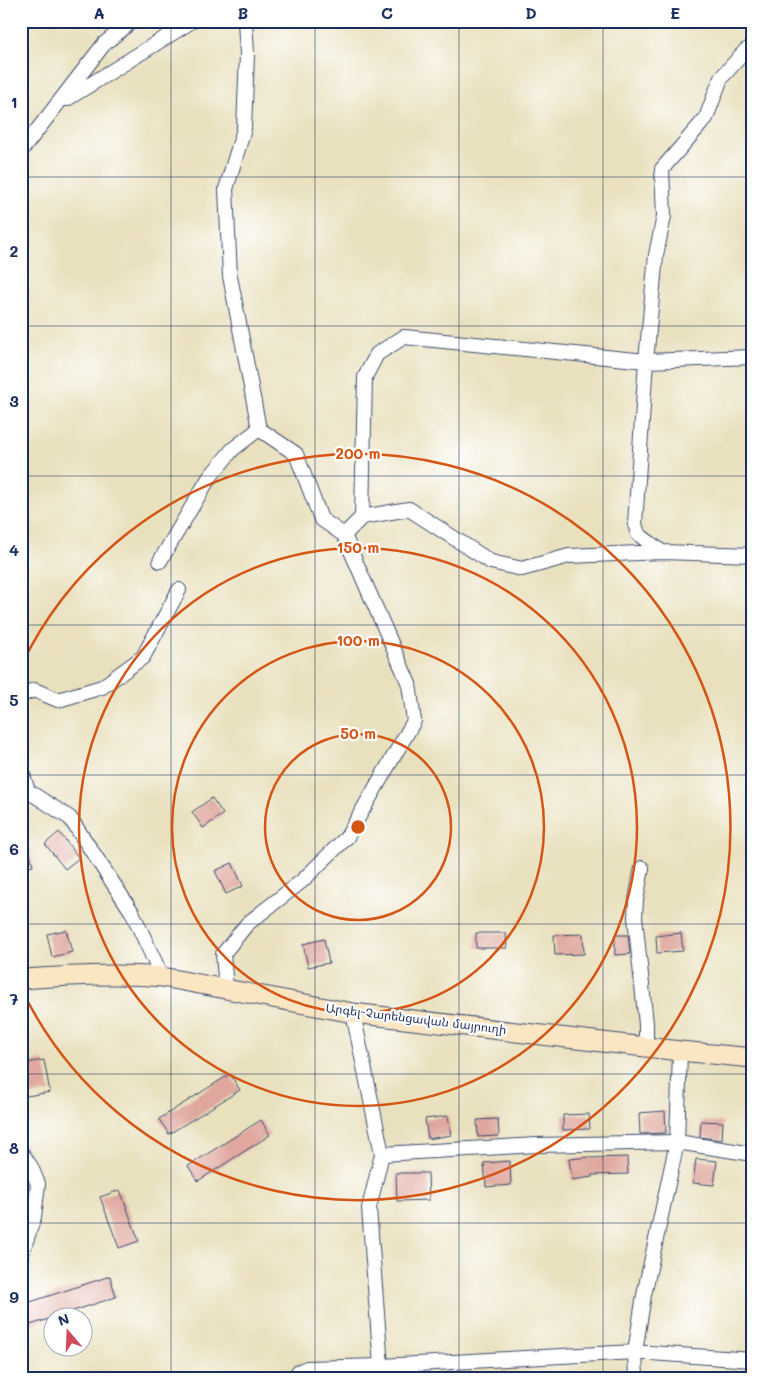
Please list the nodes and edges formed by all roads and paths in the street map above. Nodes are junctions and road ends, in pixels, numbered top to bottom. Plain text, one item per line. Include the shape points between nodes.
1 (132, 21) edge
2 (192, 21) edge
3 (245, 21) edge
4 (753, 46) edge
5 (59, 104) junction
6 (21, 151) edge
7 (753, 357) edge
8 (646, 361) junction
9 (260, 428) junction
10 (362, 517) junction
11 (344, 535) junction
12 (662, 552) junction
13 (753, 555) edge
14 (160, 561) dead end
15 (179, 590) dead end
16 (21, 694) edge
17 (21, 769) edge
18 (642, 868) dead end
19 (162, 977) junction
20 (21, 979) edge
21 (226, 988) junction
22 (354, 1013) junction
23 (646, 1047) junction
24 (680, 1051) junction
25 (753, 1058) edge
26 (677, 1142) junction
27 (21, 1152) edge
28 (382, 1154) junction
29 (753, 1154) edge
30 (21, 1256) edge
31 (635, 1352) junction
32 (753, 1360) edge
33 (381, 1366) junction
34 (294, 1379) edge
35 (636, 1379) edge

1 - 5 street via 104,44
2 - 5 street
3 - 9 street via 244,129 226,189 230,276
4 - 8 street via 721,78 706,118 662,169 664,216 656,255
5 - 6 street
7 - 8 street
8 - 10 street via 404,337 377,354 366,377
8 - 12 street via 635,524 638,534
9 - 11 street via 296,454 321,520
9 - 14 street via 233,449 209,478
10 - 11 street
10 - 12 street via 409,509 491,562 522,569 569,556
11 - 21 street via 409,684 414,721 348,837 302,881 248,924 224,954
12 - 13 street
15 - 16 street via 143,657 102,686 58,700 34,690
17 - 19 street via 28,790 70,818 132,912
18 - 23 street via 635,918
19 - 20 main road, Արգել-Չարենցավան մայրուղի via 130,974
19 - 21 main road, Արգել-Չարենցավան մայրուղի
21 - 22 main road, Արգել-Չարենցավան մայրուղի
22 - 23 main road, Արգել-Չարենցավան մայրուղի
22 - 28 street
23 - 24 main road, Արգել-Չարենցավան մայրուղի
24 - 25 main road, Արգել-Չարենցավան մայրուղի
24 - 26 street
26 - 28 street via 537,1145
26 - 29 street
26 - 31 street
27 - 30 street via 38,1184 34,1217
28 - 33 street via 369,1208
31 - 32 street
31 - 33 street
31 - 35 street
33 - 34 street via 307,1368 298,1372

